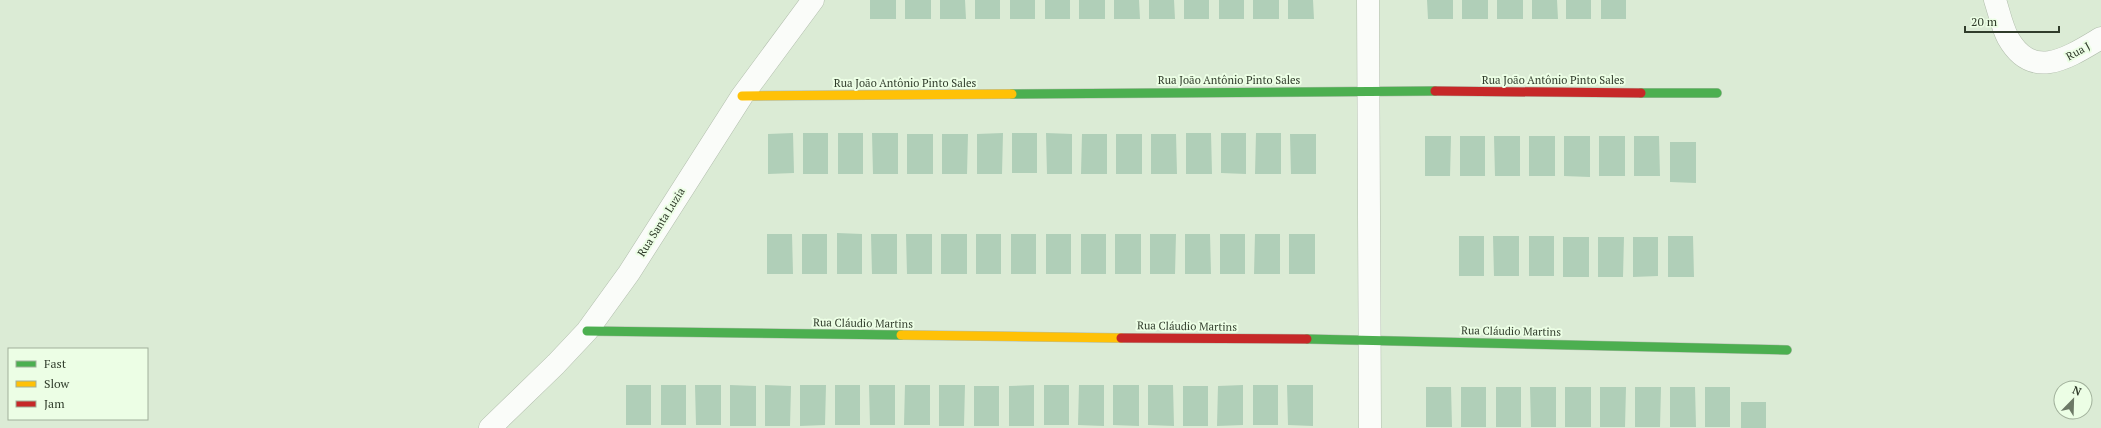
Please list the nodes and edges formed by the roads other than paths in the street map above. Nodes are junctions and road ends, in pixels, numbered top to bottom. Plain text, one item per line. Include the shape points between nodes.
1 (813, 0) edge
2 (1368, 0) edge
3 (1995, 0) edge
4 (2101, 38) edge
5 (1367, 91) junction
6 (1717, 93) dead end
7 (742, 96) junction
8 (587, 331) junction
9 (1370, 340) junction
10 (1788, 350) dead end
11 (490, 428) edge
12 (1370, 428) edge

1 - 7 street, Rua Santa Luzia
2 - 5 street
3 - 4 street, Rua J via 2008,38 2022,57 2041,64 2064,59
5 - 6 street, Rua João Antônio Pinto Sales
5 - 7 street, Rua João Antônio Pinto Sales
5 - 9 street
7 - 8 street, Rua Santa Luzia via 629,274
8 - 9 street, Rua Cláudio Martins
8 - 11 street, Rua Santa Luzia
9 - 10 street, Rua Cláudio Martins
9 - 12 street

